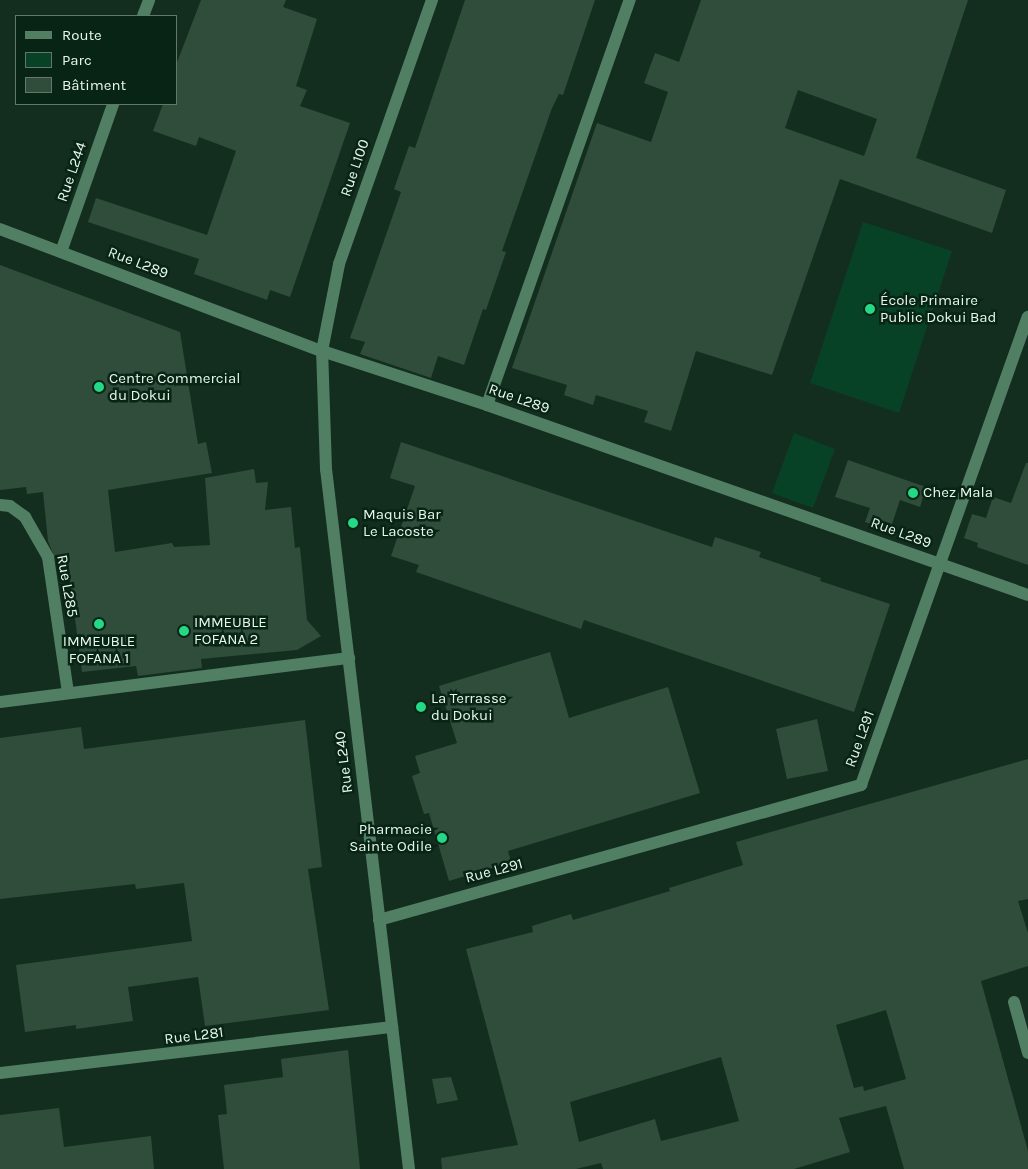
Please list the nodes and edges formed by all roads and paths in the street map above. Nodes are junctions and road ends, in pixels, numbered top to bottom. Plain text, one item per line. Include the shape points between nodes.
1 (149, 0) edge
2 (432, 0) edge
3 (630, 0) edge
4 (143, 15) edge
5 (113, 105) edge
6 (0, 229) edge
7 (61, 252) junction
8 (1028, 317) edge
9 (322, 351) junction
10 (488, 405) junction
11 (0, 505) edge
12 (940, 564) junction
13 (1028, 595) edge
14 (348, 658) junction
15 (68, 693) junction
16 (0, 702) edge
17 (379, 920) junction
18 (1014, 1002) dead end
19 (392, 1027) junction
20 (1028, 1053) edge
21 (0, 1074) edge
22 (409, 1169) edge

1 - 4 street
2 - 9 street, Rue L100 via 339,264
3 - 10 street
5 - 7 street, Rue L244
6 - 7 street, Rue L289
7 - 9 street, Rue L289
8 - 12 street, Rue L291
9 - 10 street, Rue L289
9 - 14 street, Rue L240 via 326,469
10 - 12 street, Rue L289
11 - 15 street, Rue L285 via 10,506 25,518 48,557
12 - 13 street, Rue L289
12 - 17 street, Rue L291 via 861,785
14 - 15 street
14 - 17 street, Rue L240
15 - 16 street
17 - 19 street, Rue L240
18 - 20 street
19 - 21 street, Rue L281
19 - 22 street, Rue L240

